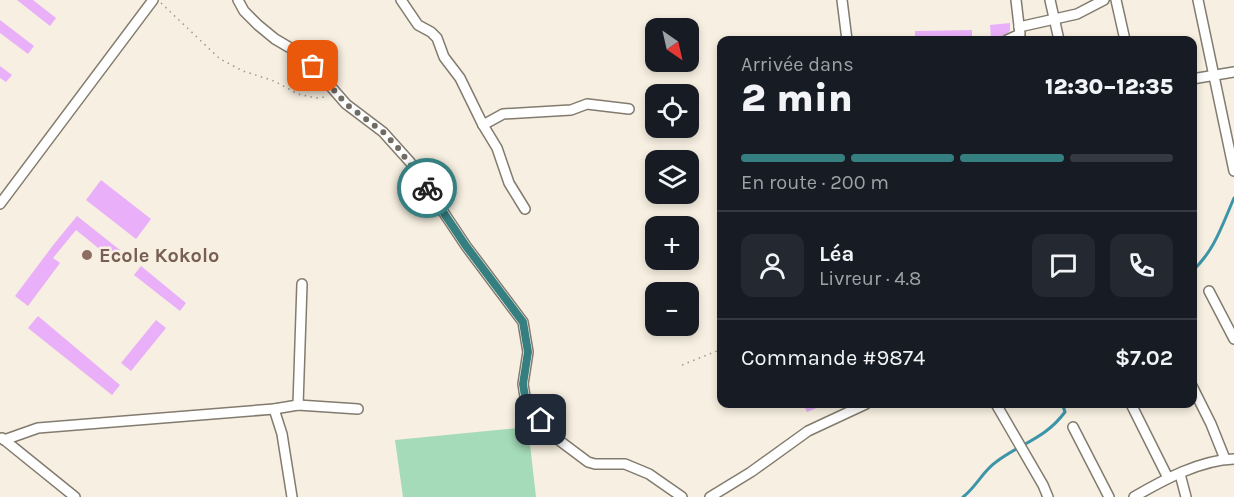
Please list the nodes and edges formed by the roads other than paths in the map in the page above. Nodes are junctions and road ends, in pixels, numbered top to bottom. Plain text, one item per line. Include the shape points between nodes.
1 (156, 0) edge
2 (238, 0) edge
3 (401, 0) edge
4 (842, 0) edge
5 (1016, 0) edge
6 (1050, 0) edge
7 (1104, 0) edge
8 (1116, 0) edge
9 (1198, 0) edge
10 (1054, 18) junction
11 (1019, 27) junction
12 (846, 36) edge
13 (1016, 36) edge
14 (1058, 36) edge
15 (1124, 36) edge
16 (1234, 72) edge
17 (1213, 76) junction
18 (1197, 78) edge
19 (629, 110) dead end
20 (483, 125) junction
21 (1234, 171) edge
22 (0, 204) edge
23 (525, 209) dead end
24 (302, 284) dead end
25 (1209, 291) dead end
26 (1234, 339) edge
27 (1197, 396) edge
28 (298, 405) junction
29 (857, 408) edge
30 (998, 408) edge
31 (1133, 408) edge
32 (358, 409) dead end
33 (274, 410) junction
34 (1073, 427) dead end
35 (2, 439) edge
36 (1230, 459) edge
37 (1180, 474) junction
38 (1168, 478) junction
39 (667, 493) edge
40 (75, 497) edge
41 (292, 497) edge
42 (682, 497) edge
43 (710, 497) edge
44 (1050, 497) edge
45 (1109, 497) edge
46 (1134, 497) edge
47 (1186, 497) edge

1 - 22 street
2 - 39 street via 258,25 304,56 339,96 383,132 410,162 523,322 528,352 523,384 526,403 556,438 588,462 625,464 649,474
3 - 20 street via 418,25 437,38
4 - 12 street
5 - 11 street
6 - 10 street
7 - 10 street via 1077,14
8 - 15 street
9 - 17 street
10 - 11 street
10 - 14 street
11 - 13 street via 1020,34
16 - 17 street
17 - 18 street
17 - 21 street
19 - 20 street via 587,104 571,110 503,114
20 - 23 street
24 - 28 street
25 - 26 street
27 - 36 street
28 - 32 street
28 - 33 street
29 - 43 street via 808,431
30 - 44 street
31 - 38 street
33 - 35 street via 38,428
33 - 41 street
34 - 45 street
35 - 40 street
36 - 37 street
37 - 38 street
37 - 47 street
38 - 46 street
39 - 42 street

